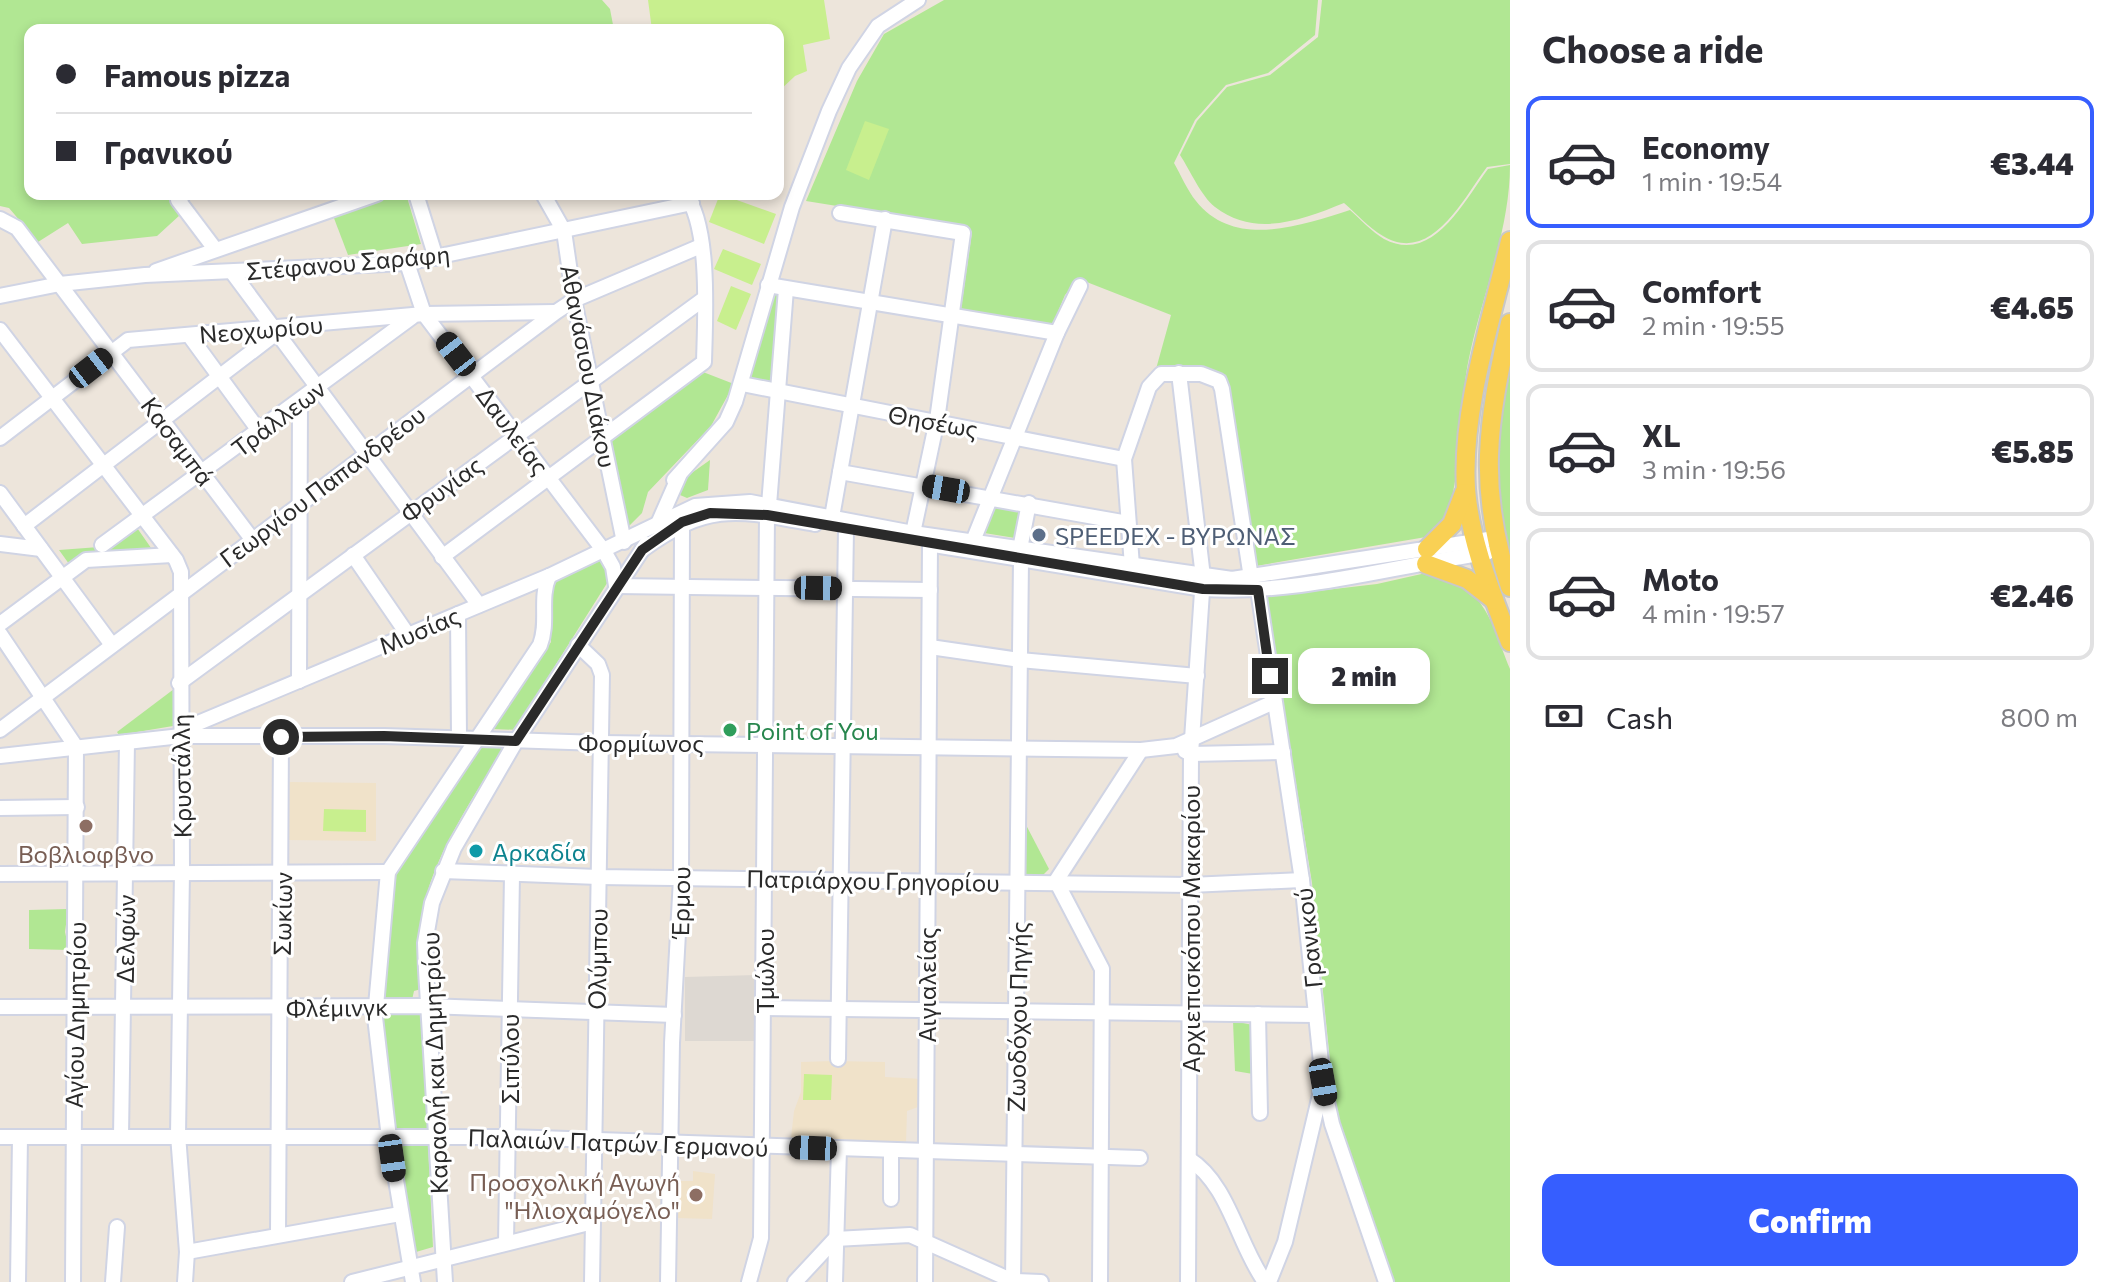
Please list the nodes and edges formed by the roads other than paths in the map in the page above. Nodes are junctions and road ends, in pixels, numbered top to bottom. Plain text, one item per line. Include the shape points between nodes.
1 (918, 0) edge
2 (183, 200) edge
3 (359, 200) edge
4 (418, 200) edge
5 (546, 200) edge
6 (680, 200) edge
7 (689, 200) edge
8 (840, 213) dead end
9 (0, 219) edge
10 (885, 219) junction
11 (564, 231) junction
12 (1510, 241) edge
13 (701, 246) junction
14 (215, 249) junction
15 (436, 258) junction
16 (407, 263) junction
17 (232, 272) junction
18 (145, 275) junction
19 (60, 284) junction
20 (768, 285) junction
21 (1080, 286) dead end
22 (786, 289) junction
23 (0, 296) edge
24 (705, 298) junction
25 (574, 300) junction
26 (869, 303) junction
27 (556, 312) junction
28 (418, 315) junction
29 (953, 315) junction
30 (1510, 323) edge
31 (0, 330) edge
32 (273, 330) junction
33 (1057, 333) junction
34 (189, 335) junction
35 (111, 352) junction
36 (1179, 373) junction
37 (471, 374) junction
38 (219, 377) junction
39 (591, 378) junction
40 (742, 384) junction
41 (317, 389) junction
42 (777, 392) junction
43 (51, 399) junction
44 (300, 402) junction
45 (852, 406) junction
46 (163, 420) junction
47 (937, 420) junction
48 (260, 432) junction
49 (516, 434) junction
50 (1016, 436) junction
51 (0, 438) edge
52 (604, 439) junction
53 (364, 454) junction
54 (1124, 459) junction
55 (103, 467) junction
56 (840, 472) junction
57 (203, 474) junction
58 (550, 480) junction
59 (676, 483) junction
60 (924, 485) junction
61 (1466, 486) junction
62 (0, 493) edge
63 (990, 497) junction
64 (1029, 503) junction
65 (299, 505) junction
66 (695, 506) junction
67 (768, 510) junction
68 (409, 513) junction
69 (142, 517) junction
70 (832, 517) junction
71 (682, 522) junction
72 (1128, 523) junction
73 (658, 524) junction
74 (24, 526) junction
75 (846, 529) junction
76 (913, 533) junction
77 (252, 539) junction
78 (973, 541) junction
79 (634, 543) junction
80 (0, 544) edge
81 (930, 544) junction
82 (102, 545) dead end
83 (1487, 546) junction
84 (41, 549) junction
85 (604, 551) junction
86 (1021, 554) junction
87 (172, 555) junction
88 (353, 555) junction
89 (442, 557) junction
90 (1427, 557) junction
91 (1132, 566) junction
92 (549, 576) junction
93 (63, 579) junction
94 (1203, 583) junction
95 (1254, 584) junction
96 (616, 586) junction
97 (682, 586) junction
98 (766, 586) junction
99 (1510, 587) edge
100 (845, 588) junction
101 (183, 590) junction
102 (930, 590) junction
103 (298, 595) junction
104 (1494, 600) junction
105 (479, 605) junction
106 (458, 614) junction
107 (0, 624) edge
108 (0, 634) edge
109 (408, 635) junction
110 (1510, 642) edge
111 (112, 645) junction
112 (578, 645) junction
113 (930, 647) junction
114 (1020, 660) junction
115 (1197, 676) junction
116 (299, 681) junction
117 (179, 683) junction
118 (44, 696) junction
119 (1274, 702) junction
120 (0, 730) edge
121 (181, 736) junction
122 (281, 737) junction
123 (467, 738) junction
124 (1191, 738) junction
125 (516, 741) junction
126 (679, 741) junction
127 (127, 742) junction
128 (766, 742) junction
129 (600, 743) junction
130 (843, 744) junction
131 (929, 746) junction
132 (1020, 746) junction
133 (1176, 746) junction
134 (76, 747) junction
135 (1141, 750) junction
136 (1283, 752) junction
137 (1191, 754) junction
138 (0, 756) edge
139 (77, 807) junction
140 (0, 808) edge
141 (282, 871) junction
142 (443, 871) junction
143 (182, 872) junction
144 (388, 872) junction
145 (125, 873) junction
146 (0, 874) edge
147 (78, 874) junction
148 (512, 875) junction
149 (598, 877) junction
150 (681, 878) junction
151 (765, 878) junction
152 (841, 879) junction
153 (1302, 880) junction
154 (927, 881) junction
155 (1056, 881) junction
156 (1019, 882) junction
157 (1190, 885) junction
158 (376, 1006) junction
159 (427, 1006) junction
160 (0, 1007) edge
161 (124, 1007) junction
162 (180, 1007) junction
163 (75, 1008) junction
164 (280, 1008) junction
165 (763, 1008) junction
166 (839, 1009) junction
167 (509, 1010) junction
168 (926, 1010) junction
169 (1017, 1011) junction
170 (596, 1012) junction
171 (1101, 1012) junction
172 (1190, 1013) junction
173 (1258, 1014) junction
174 (674, 1015) junction
175 (1315, 1015) junction
176 (838, 1059) dead end
177 (1323, 1082) junction
178 (1260, 1113) dead end
179 (178, 1135) junction
180 (281, 1135) junction
181 (73, 1136) junction
182 (121, 1136) junction
183 (0, 1137) edge
184 (20, 1137) junction
185 (508, 1137) junction
186 (389, 1138) junction
187 (435, 1138) junction
188 (594, 1141) junction
189 (671, 1143) junction
190 (761, 1146) junction
191 (839, 1149) junction
192 (891, 1150) junction
193 (925, 1151) junction
194 (1016, 1154) junction
195 (1101, 1157) junction
196 (1140, 1158) dead end
197 (1189, 1159) junction
198 (891, 1199) dead end
199 (400, 1214) junction
200 (593, 1222) junction
201 (117, 1227) dead end
202 (278, 1235) junction
203 (835, 1239) junction
204 (925, 1240) junction
205 (506, 1243) junction
206 (187, 1252) junction
207 (442, 1258) junction
208 (1279, 1261) junction
209 (409, 1266) junction
210 (1013, 1281) edge
211 (18, 1282) edge
212 (73, 1282) edge
213 (113, 1282) edge
214 (185, 1282) edge
215 (352, 1282) edge
216 (413, 1282) edge
217 (445, 1282) edge
218 (592, 1282) edge
219 (668, 1282) edge
220 (749, 1282) edge
221 (795, 1282) edge
222 (835, 1282) edge
223 (925, 1282) edge
224 (1041, 1282) edge
225 (1100, 1282) edge
226 (1188, 1282) edge
227 (1267, 1282) edge
228 (1280, 1282) edge
229 (1386, 1282) edge

1 - 20 street via 884,20 849,68 807,164
2 - 14 street
3 - 14 street
4 - 15 street
5 - 11 street, Αθανάσιου Διάκου
6 - 11 street, Στέφανου Σαράφη
7 - 13 street
8 - 10 street
9 - 19 street, Κασαμπά via 17,228
10 - 26 street
10 - 29 street via 963,233
11 - 15 street, Στέφανου Σαράφη
11 - 25 street, Αθανάσιου Διάκου
12 - 61 main road via 1479,377
13 - 24 street
13 - 25 street, Γεωργίου Παπανδρέου
14 - 18 street
15 - 16 street, Στέφανου Σαράφη
16 - 17 street, Στέφανου Σαράφη
16 - 28 street, Δαυλείας
17 - 18 street, Στέφανου Σαράφη
17 - 32 street
18 - 19 street, Στέφανου Σαράφη
19 - 23 street, Στέφανου Σαράφη
19 - 35 street, Κασαμπά
20 - 22 street
20 - 40 street
21 - 33 street
22 - 26 street
22 - 42 street, Τμώλου
24 - 39 street, Φρυγίας
24 - 52 street via 704,362
25 - 27 street, Γεωργίου Παπανδρέου
25 - 39 street, Αθανάσιου Διάκου
26 - 29 street
26 - 45 street
27 - 28 street, Νεοχωρίου
27 - 37 street, Γεωργίου Παπανδρέου
28 - 32 street, Νεοχωρίου
28 - 37 street, Δαυλείας
28 - 41 street, Τράλλεων
29 - 33 street
29 - 47 street
30 - 83 main road via 1487,445
31 - 43 street, Κρυστάλλη
32 - 34 street, Νεοχωρίου
32 - 38 street
32 - 41 street
33 - 50 street
34 - 35 street, Νεοχωρίου via 128,340
34 - 38 street
35 - 43 street, Νεοχωρίου
35 - 46 street, Κασαμπά
36 - 54 street via 1161,374 1149,387
36 - 94 street, Αρχιεπισκόπου Μακαρίου
36 - 95 street, Γρανικού via 1219,381
37 - 49 street, Δαυλείας
37 - 53 street, Γεωργίου Παπανδρέου
38 - 46 street
38 - 48 street
39 - 49 street, Φρυγίας
39 - 52 street, Αθανάσιου Διάκου
40 - 42 street, Θησέως
40 - 59 street via 726,422
41 - 44 street, Τράλλεων
41 - 53 street
42 - 45 street, Θησέως
42 - 67 street, Τμώλου
43 - 51 street, Νεοχωρίου
43 - 55 street, Κρυστάλλη
44 - 48 street, Τράλλεων
44 - 65 street
45 - 47 street, Θησέως
45 - 56 street
46 - 55 street
46 - 57 street, Κασαμπά
47 - 50 street, Θησέως
47 - 60 street
48 - 57 street, Τράλλεων
49 - 58 street, Δαυλείας
49 - 68 street, Φρυγίας
50 - 54 street, Θησέως
50 - 63 street
52 - 58 street
52 - 79 street, Αθανάσιου Διάκου
53 - 65 street, Γεωργίου Παπανδρέου
53 - 68 street
54 - 72 street
55 - 69 street, Κρυστάλλη
55 - 74 street
56 - 60 street
56 - 70 street
57 - 69 street, Τράλλεων
57 - 77 street, Κασαμπά
58 - 85 street, Δαυλείας
58 - 89 street
59 - 66 street via 677,505
59 - 73 street
59 - 79 street via 660,494
60 - 63 street
60 - 76 street
61 - 83 main road
61 - 90 main road via 1452,524
62 - 74 street
63 - 64 street
63 - 78 street
64 - 72 street
64 - 86 street, Ζωοδόχου Πηγής
65 - 77 street, Γεωργίου Παπανδρέου
65 - 103 street
66 - 67 street, Μυσίας via 733,501
66 - 73 street, Μυσίας
67 - 70 street
67 - 71 street via 724,512
67 - 75 street
67 - 98 street, Τμώλου
68 - 88 street, Φρυγίας
68 - 89 street
69 - 82 street, Τράλλεων
69 - 87 street, Κρυστάλλη
70 - 76 street
71 - 79 street
71 - 97 street, Έρμου
72 - 91 street
73 - 79 street, Μυσίας
74 - 84 street
75 - 81 street
75 - 100 street
76 - 78 street
77 - 101 street, Γεωργίου Παπανδρέου
78 - 86 street
79 - 85 street, Μυσίας
79 - 96 street, Καραολή και Δημητρίου
80 - 84 street
81 - 86 street
81 - 102 street, Αιγιαλείας
83 - 90 street
83 - 99 main road
83 - 104 main road
84 - 93 street
85 - 92 street, Μυσίας
85 - 96 street, Δαυλείας
86 - 91 street
86 - 94 street
86 - 114 street, Ζωοδόχου Πηγής
87 - 93 street via 95,558
87 - 101 street, Κρυστάλλη
88 - 103 street, Φρυγίας
88 - 109 street
89 - 105 street
90 - 95 street
90 - 104 main road
91 - 94 street
92 - 105 street, Μυσίας
92 - 123 street, Καραολή και Δημητρίου via 542,596 540,645
93 - 107 street
93 - 111 street
94 - 95 street
94 - 115 street, Αρχιεπισκόπου Μακαρίου
95 - 119 street, Γρανικού
96 - 97 street
96 - 112 street, Καραολή και Δημητρίου
97 - 98 street
97 - 126 street, Έρμου
98 - 100 street
98 - 128 street, Τμώλου
100 - 102 street
100 - 130 street
101 - 111 street, Γεωργίου Παπανδρέου
101 - 117 street, Κρυστάλλη
102 - 113 street, Αιγιαλείας
103 - 116 street
103 - 117 street, Φρυγίας
104 - 110 main road
105 - 106 street, Μυσίας
106 - 109 street, Μυσίας
106 - 123 street
108 - 118 street
109 - 116 street, Μυσίας
111 - 118 street, Γεωργίου Παπανδρέου
112 - 125 street, Καραολή και Δημητρίου
112 - 129 street, Ολύμπου via 602,670
113 - 114 street
113 - 131 street, Αιγιαλείας
114 - 115 street
114 - 132 street, Ζωοδόχου Πηγής
115 - 124 street, Αρχιεπισκόπου Μακαρίου
116 - 121 street, Μυσίας via 191,726
117 - 121 street, Κρυστάλλη
118 - 120 street, Γεωργίου Παπανδρέου
118 - 134 street
119 - 124 street, Φορμίωνος
119 - 136 street, Γρανικού
121 - 122 street, Φορμίωνος
121 - 127 street, Φορμίωνος
121 - 143 street, Κρυστάλλη
122 - 123 street, Φορμίωνος
122 - 141 street, Σωκίων
123 - 125 street, Φορμίωνος
123 - 144 street, Καραολή και Δημητρίου
124 - 133 street, Φορμίωνος
124 - 137 street, Αρχιεπισκόπου Μακαρίου
125 - 129 street, Φορμίωνος
125 - 142 street, Καραολή και Δημητρίου
126 - 128 street, Φορμίωνος
126 - 129 street, Φορμίωνος
126 - 150 street, Έρμου
127 - 134 street, Φορμίωνος
127 - 145 street, Δελφών
128 - 130 street, Φορμίωνος
128 - 151 street, Τμώλου
129 - 149 street, Ολύμπου
130 - 131 street, Φορμίωνος
130 - 152 street
131 - 132 street, Φορμίωνος
131 - 154 street, Αιγιαλείας
132 - 135 street, Φορμίωνος
132 - 156 street, Ζωοδόχου Πηγής
133 - 135 street, Φορμίωνος
133 - 137 street
134 - 138 street, Φορμίωνος
134 - 139 street, Αγίου Δημητρίου
135 - 155 street
136 - 137 street
136 - 153 street, Γρανικού
137 - 157 street, Αρχιεπισκόπου Μακαρίου
139 - 140 street
139 - 147 street, Αγίου Δημητρίου
141 - 143 street
141 - 144 street
141 - 164 street, Σωκίων
142 - 148 street, Πατριάρχου Γρηγορίου
142 - 159 street, Καραολή και Δημητρίου via 425,943
143 - 145 street
143 - 162 street, Κρυστάλλη
144 - 158 street, Καραολή και Δημητρίου
145 - 147 street
145 - 161 street, Δελφών
146 - 147 street
147 - 163 street, Αγίου Δημητρίου
148 - 149 street, Πατριάρχου Γρηγορίου
148 - 167 street, Σιπύλου
149 - 150 street, Πατριάρχου Γρηγορίου
149 - 170 street, Ολύμπου
150 - 151 street, Πατριάρχου Γρηγορίου
150 - 174 street, Έρμου
151 - 152 street, Πατριάρχου Γρηγορίου
151 - 165 street, Τμώλου
152 - 154 street, Πατριάρχου Γρηγορίου
152 - 166 street
153 - 157 street, Πατριάρχου Γρηγορίου
153 - 175 street, Γρανικού
154 - 156 street, Πατριάρχου Γρηγορίου
154 - 168 street, Αιγιαλείας
155 - 156 street, Πατριάρχου Γρηγορίου
155 - 157 street, Πατριάρχου Γρηγορίου
155 - 171 street via 1102,969
156 - 169 street, Ζωοδόχου Πηγής
157 - 172 street, Αρχιεπισκόπου Μακαρίου
158 - 159 street, Φλέμινγκ
158 - 164 street, Φλέμινγκ
158 - 186 street, Καραολή και Δημητρίου
159 - 167 street, Φλέμινγκ
159 - 187 street, Καραολή και Δημητρίου
160 - 163 street, Φλέμινγκ
161 - 162 street, Φλέμινγκ
161 - 163 street, Φλέμινγκ
161 - 182 street, Δελφών
162 - 164 street, Φλέμινγκ
162 - 179 street, Κρυστάλλη
163 - 181 street, Αγίου Δημητρίου
164 - 180 street, Σωκίων
165 - 166 street
165 - 190 street, Τμώλου
166 - 168 street
166 - 176 street
167 - 170 street, Φλέμινγκ
167 - 185 street, Σιπύλου
168 - 169 street
168 - 193 street, Αιγιαλείας
169 - 171 street
169 - 194 street, Ζωοδόχου Πηγής
170 - 174 street, Φλέμινγκ
170 - 188 street, Ολύμπου
171 - 172 street
171 - 195 street
172 - 173 street
172 - 197 street, Αρχιεπισκόπου Μακαρίου
173 - 175 street
173 - 178 street
174 - 189 street, Έρμου
175 - 177 street, Γρανικού
177 - 208 street, Γρανικού
177 - 229 street via 1332,1124
179 - 180 street, Παλαιών Πατρών Γερμανού
179 - 182 street, Παλαιών Πατρών Γερμανού
179 - 206 street, Κρυστάλλη
180 - 186 street, Παλαιών Πατρών Γερμανού
180 - 202 street, Σωκίων
181 - 182 street, Παλαιών Πατρών Γερμανού
181 - 184 street, Παλαιών Πατρών Γερμανού
181 - 212 street, Αγίου Δημητρίου
183 - 184 street, Παλαιών Πατρών Γερμανού
184 - 211 street
185 - 187 street, Παλαιών Πατρών Γερμανού
185 - 188 street, Παλαιών Πατρών Γερμανού
185 - 205 street, Σιπύλου
186 - 187 street, Παλαιών Πατρών Γερμανού
186 - 199 street, Καραολή και Δημητρίου
187 - 207 street, Καραολή και Δημητρίου
188 - 189 street, Παλαιών Πατρών Γερμανού
188 - 200 street, Ολύμπου
189 - 190 street, Παλαιών Πατρών Γερμανού
189 - 219 street, Έρμου
190 - 191 street, Παλαιών Πατρών Γερμανού
190 - 220 street, Τμώλου via 761,1238
191 - 192 street, Παλαιών Πατρών Γερμανού
191 - 203 street
192 - 193 street, Παλαιών Πατρών Γερμανού
192 - 198 street
193 - 194 street, Παλαιών Πατρών Γερμανού
193 - 204 street, Αιγιαλείας
194 - 195 street, Παλαιών Πατρών Γερμανού
194 - 210 street, Ζωοδόχου Πηγής
195 - 196 street, Παλαιών Πατρών Γερμανού
195 - 225 street
197 - 226 street, Αρχιεπισκόπου Μακαρίου
197 - 227 street via 1215,1186
199 - 202 street
199 - 209 street, Καραολή και Δημητρίου
200 - 205 street
200 - 218 street, Ολύμπου
201 - 213 street
202 - 206 street
203 - 204 street via 910,1235
203 - 221 street
203 - 222 street
204 - 210 street
204 - 223 street, Αιγιαλείας
205 - 207 street
206 - 214 street, Κρυστάλλη
207 - 209 street
207 - 217 street, Καραολή και Δημητρίου
208 - 227 street, Γρανικού
208 - 228 street
209 - 215 street
209 - 216 street, Καραολή και Δημητρίου
210 - 224 street

